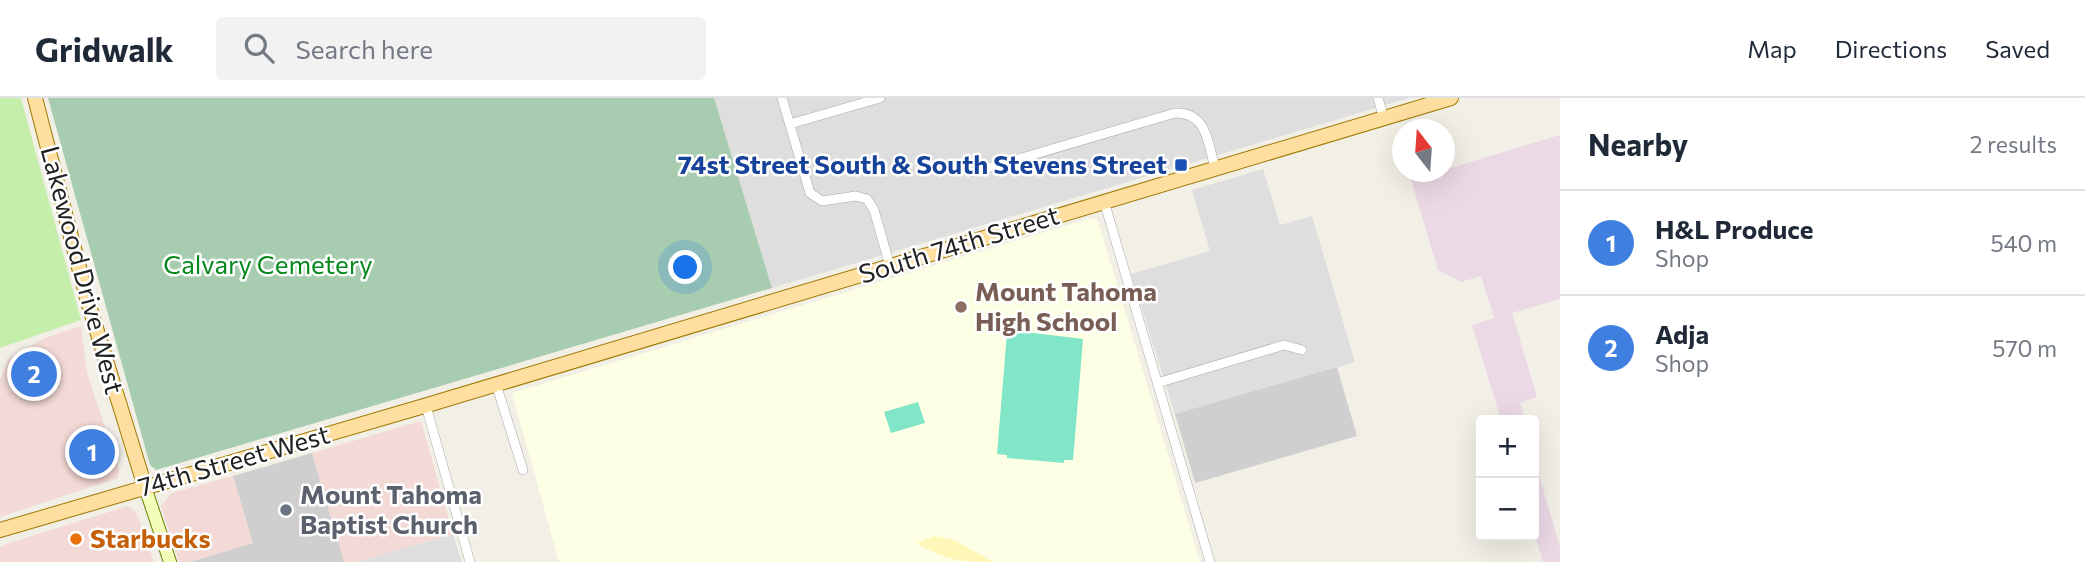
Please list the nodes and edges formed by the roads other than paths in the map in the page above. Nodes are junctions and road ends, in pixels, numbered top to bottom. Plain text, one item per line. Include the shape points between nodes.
1 (35, 98) edge
2 (782, 98) edge
3 (880, 98) edge
4 (1378, 98) edge
5 (1451, 98) edge
6 (1384, 119) junction
7 (790, 124) junction
8 (1215, 168) junction
9 (974, 172) dead end
10 (1104, 201) junction
11 (890, 265) junction
12 (1301, 350) dead end
13 (1157, 383) junction
14 (496, 384) junction
15 (468, 393) joint
16 (426, 406) junction
17 (523, 470) dead end
18 (145, 487) junction
19 (0, 530) edge
20 (170, 562) edge
21 (470, 562) edge
22 (1210, 562) edge

1 - 18 main road, Lakewood Drive West via 88,302
2 - 7 street
3 - 7 street
4 - 6 street
5 - 6 main road, South 74th Street
6 - 8 main road, South 74th Street
7 - 11 street via 810,192 822,201 867,199
8 - 9 street via 1204,128 1192,114 1168,114
8 - 10 main road, South 74th Street
10 - 11 main road, South 74th Street
10 - 13 street
11 - 14 main road, South 74th Street
12 - 13 street via 1284,345
13 - 22 street
14 - 15 main road, South 74th Street
14 - 17 street
15 - 16 main road, 74th Street West
16 - 18 main road, 74th Street West
16 - 21 street
18 - 19 main road, 74th Street West
18 - 20 main road, Lakewood Drive West

